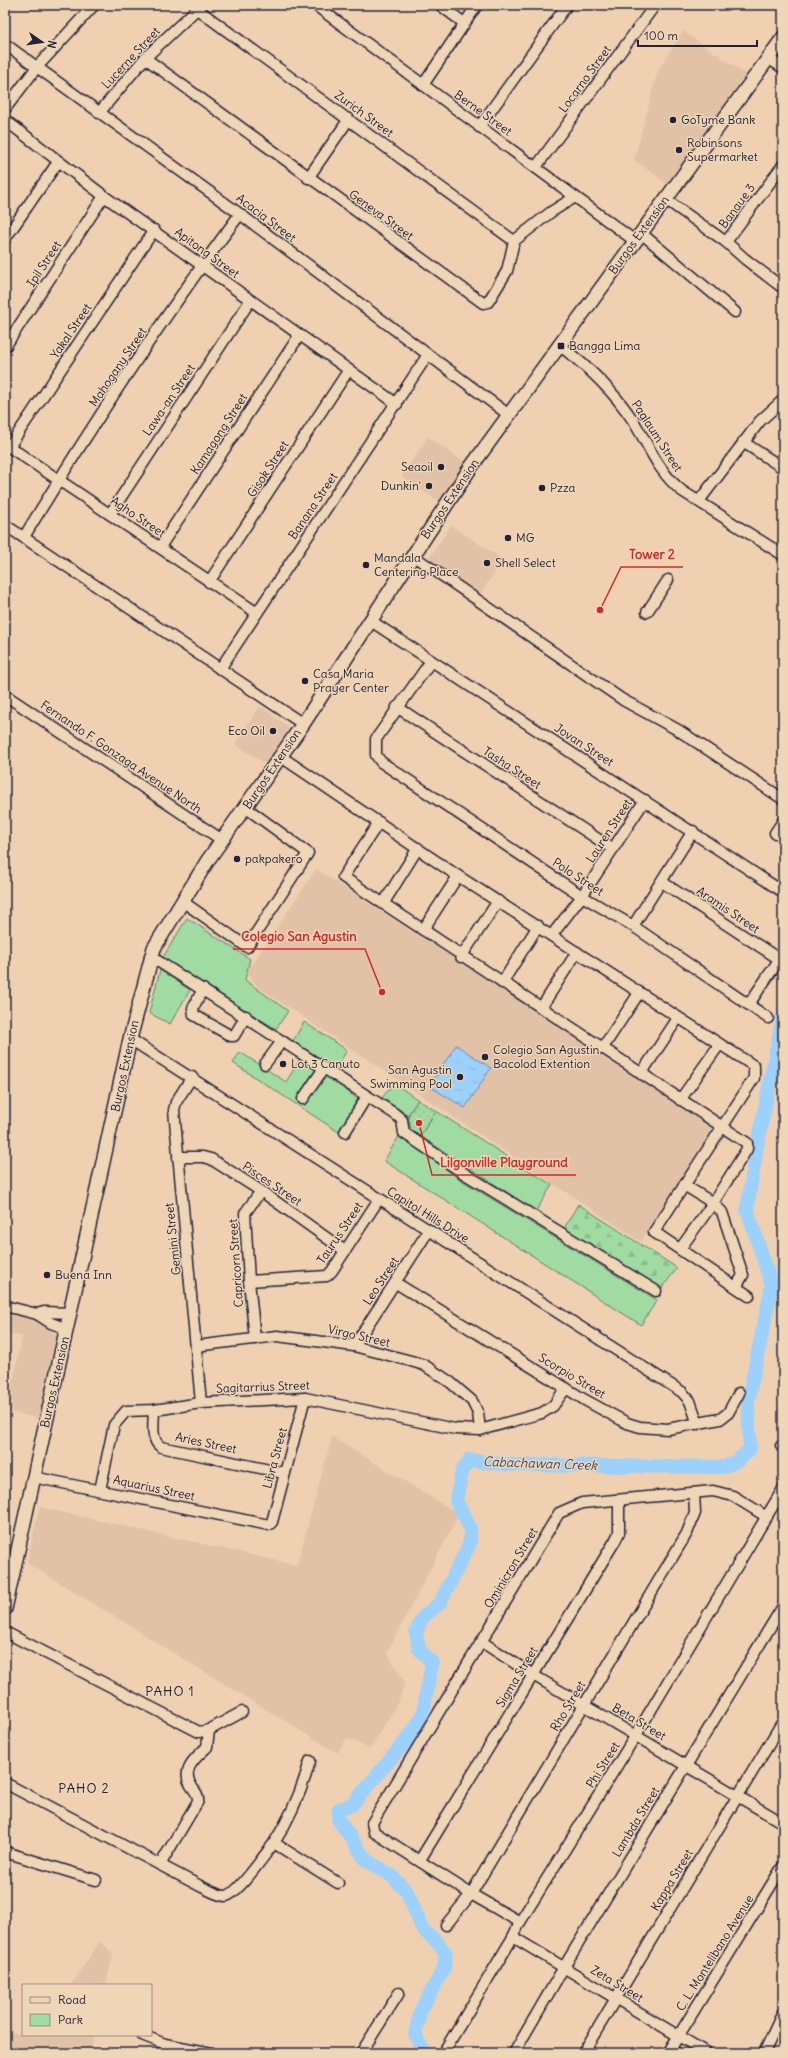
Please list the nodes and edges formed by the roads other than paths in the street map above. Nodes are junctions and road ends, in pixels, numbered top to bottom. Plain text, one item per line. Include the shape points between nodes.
1 (94, 5) edge
2 (315, 5) edge
3 (440, 5) edge
4 (478, 5) edge
5 (567, 5) edge
6 (655, 5) edge
7 (199, 7) edge
8 (464, 23) junction
9 (783, 38) edge
10 (5, 44) edge
11 (145, 58) junction
12 (768, 58) junction
13 (37, 67) junction
14 (783, 68) edge
15 (423, 85) junction
16 (5, 109) edge
17 (99, 112) junction
18 (5, 120) edge
19 (349, 120) junction
20 (479, 127) junction
21 (58, 162) junction
22 (783, 165) edge
23 (536, 167) junction
24 (308, 178) junction
25 (104, 196) junction
26 (575, 197) junction
27 (665, 199) junction
28 (240, 214) junction
29 (154, 230) junction
30 (638, 237) junction
31 (5, 239) edge
32 (514, 241) junction
33 (726, 242) junction
34 (202, 265) junction
35 (783, 288) edge
36 (250, 301) junction
37 (735, 312) dead end
38 (299, 336) junction
39 (559, 345) junction
40 (5, 347) edge
41 (427, 356) junction
42 (348, 371) junction
43 (783, 400) edge
44 (397, 404) junction
45 (509, 415) junction
46 (743, 442) junction
47 (7, 446) edge
48 (783, 468) edge
49 (58, 480) junction
50 (699, 501) junction
51 (110, 514) junction
52 (5, 525) edge
53 (24, 537) junction
54 (160, 547) junction
55 (412, 555) junction
56 (783, 555) edge
57 (668, 580) dead end
58 (209, 582) junction
59 (646, 612) dead end
60 (257, 613) junction
61 (371, 621) junction
62 (431, 661) junction
63 (220, 669) junction
64 (5, 695) edge
65 (397, 707) junction
66 (302, 724) junction
67 (280, 756) junction
68 (783, 799) edge
69 (645, 800) junction
70 (245, 807) junction
71 (783, 821) edge
72 (379, 822) junction
73 (693, 831) junction
74 (775, 834) dead end
75 (222, 840) junction
76 (418, 848) junction
77 (613, 850) junction
78 (458, 876) junction
79 (662, 882) junction
80 (783, 892) edge
81 (582, 896) junction
82 (182, 901) junction
83 (498, 901) junction
84 (383, 904) junction
85 (538, 926) junction
86 (633, 926) junction
87 (423, 930) junction
88 (552, 935) junction
89 (577, 952) junction
90 (150, 956) junction
91 (461, 957) junction
92 (781, 957) edge
93 (502, 983) junction
94 (203, 990) junction
95 (639, 993) junction
96 (749, 1004) junction
97 (541, 1008) junction
98 (246, 1016) junction
99 (678, 1018) junction
100 (768, 1018) dead end
101 (130, 1039) junction
102 (282, 1041) junction
103 (719, 1045) junction
104 (602, 1049) junction
105 (265, 1064) dead end
106 (324, 1068) junction
107 (641, 1074) junction
108 (192, 1077) junction
109 (367, 1096) junction
110 (303, 1099) dead end
111 (680, 1100) junction
112 (722, 1127) junction
113 (345, 1132) dead end
114 (178, 1157) junction
115 (684, 1185) junction
116 (261, 1191) junction
117 (379, 1199) junction
118 (713, 1203) junction
119 (429, 1230) junction
120 (680, 1249) junction
121 (345, 1251) junction
122 (249, 1281) junction
123 (396, 1283) junction
124 (736, 1287) junction
125 (656, 1291) dead end
126 (749, 1296) dead end
127 (5, 1306) edge
128 (70, 1313) junction
129 (37, 1314) junction
130 (67, 1329) junction
131 (254, 1339) junction
132 (196, 1346) junction
133 (354, 1346) junction
134 (566, 1388) junction
135 (739, 1393) dead end
136 (305, 1398) junction
137 (201, 1403) junction
138 (154, 1410) junction
139 (698, 1424) junction
140 (480, 1430) junction
141 (284, 1473) junction
142 (33, 1477) junction
143 (783, 1489) edge
144 (100, 1490) junction
145 (694, 1493) junction
146 (619, 1501) junction
147 (767, 1517) junction
148 (269, 1525) joint
149 (783, 1606) edge
150 (5, 1609) edge
151 (5, 1632) edge
152 (482, 1642) junction
153 (533, 1675) junction
154 (584, 1704) junction
155 (242, 1712) dead end
156 (783, 1721) edge
157 (209, 1730) junction
158 (636, 1736) junction
159 (310, 1762) dead end
160 (686, 1765) junction
161 (5, 1783) edge
162 (738, 1795) junction
163 (783, 1822) edge
164 (274, 1843) junction
165 (5, 1852) edge
166 (420, 1860) junction
167 (160, 1865) junction
168 (783, 1866) edge
169 (96, 1880) dead end
170 (338, 1884) dead end
171 (471, 1894) junction
172 (520, 1922) junction
173 (446, 1925) dead end
174 (513, 1937) junction
175 (564, 1967) junction
176 (399, 1993) dead end
177 (616, 1998) junction
178 (783, 2012) edge
179 (145, 2036) edge
180 (678, 2037) junction
181 (192, 2051) edge
182 (212, 2053) edge
183 (361, 2053) edge
184 (443, 2053) edge
185 (514, 2053) edge
186 (583, 2053) edge
187 (668, 2053) edge
188 (707, 2053) edge
189 (764, 2053) edge

1 - 13 street
2 - 15 street, Berne Street
3 - 8 street
4 - 8 street
5 - 20 street
6 - 23 street, Locarno Street
7 - 11 street, Lucerne Street
7 - 19 street, Zurich Street
8 - 15 street
9 - 12 main road, Burgos Extension
10 - 13 street, Acacia Street
11 - 17 street, Lucerne Street
11 - 24 street, Geneva Street
12 - 14 street
12 - 27 main road, Burgos Extension via 733,110
13 - 16 street
13 - 17 street, Acacia Street
15 - 20 street, Berne Street
17 - 28 street, Acacia Street
18 - 21 street, Apitong Street
19 - 24 street
19 - 32 street, Zurich Street
20 - 23 street, Berne Street
21 - 25 street, Apitong Street
21 - 31 street
22 - 33 street, Banaue 3
23 - 26 street, Berne Street
24 - 32 street, Geneva Street via 483,303 488,302 507,271
25 - 29 street, Apitong Street
25 - 40 street, Ipil Street
26 - 30 street, Berne Street
26 - 32 street
27 - 30 main road, Burgos Extension
27 - 33 street
28 - 34 street, Mahogany Street
28 - 41 street, Acacia Street
29 - 34 street, Apitong Street
29 - 47 street, Yakal Street
30 - 37 street, Berne Street
30 - 39 main road, Burgos Extension
33 - 35 street, Banaue 3
34 - 36 street, Apitong Street
34 - 49 street, Mahogany Street
36 - 38 street, Apitong Street
36 - 51 street, Lawa-an Street
38 - 42 street, Apitong Street
38 - 54 street, Kamagong Street
39 - 45 main road, Burgos Extension
39 - 50 street, Paglaum Street via 584,364 616,397 669,480
41 - 44 street, Banana Street
41 - 45 street, Acacia Street
42 - 44 street, Apitong Street
42 - 58 street, Gisok Street
43 - 46 street via 760,421
44 - 60 street, Banana Street
45 - 55 main road, Burgos Extension via 471,466
46 - 48 street
46 - 50 street
47 - 49 street, Agho Street
49 - 51 street, Agho Street
49 - 53 street, Mahogany Street
50 - 56 street, Paglaum Street
51 - 54 street, Agho Street
52 - 53 street
53 - 63 street
54 - 58 street, Agho Street
55 - 61 main road, Burgos Extension
55 - 68 street via 623,700 678,730
57 - 59 street
58 - 60 street, Agho Street
60 - 63 street, Banana Street
61 - 62 street, Jovan Street
61 - 66 main road, Burgos Extension
62 - 65 street
62 - 69 street, Jovan Street
63 - 66 street
64 - 75 street, Fernando F. Gonzaga Avenue North
65 - 77 street, Tasha Street
65 - 81 street, Polo Street via 376,739 376,755 381,762
66 - 67 main road, Burgos Extension
67 - 70 main road, Burgos Extension
67 - 72 street
69 - 73 street, Jovan Street
69 - 77 street, Lauren Street
70 - 75 main road, Burgos Extension
70 - 82 street via 308,853 251,941 247,946
71 - 74 street
72 - 76 street
72 - 84 street via 343,877
73 - 79 street
73 - 80 street, Jovan Street
75 - 82 main road, Burgos Extension
76 - 78 street
76 - 84 street
77 - 81 street, Lauren Street
78 - 83 street
78 - 87 street
79 - 86 street
79 - 92 street, Aramis Street
81 - 86 street, Polo Street
81 - 88 street, Lauren Street
82 - 90 main road, Burgos Extension
83 - 85 street
83 - 91 street
84 - 87 street
85 - 88 street
85 - 93 street
86 - 96 street, Polo Street
87 - 91 street
88 - 89 street
89 - 95 street
89 - 97 street
90 - 94 street
90 - 101 main road, Burgos Extension
91 - 93 street
92 - 96 street
93 - 97 street
94 - 98 street
94 - 98 street via 194,1008 194,1015 231,1036 234,1036
95 - 99 street
95 - 104 street
96 - 100 street, Polo Street
97 - 104 street
98 - 102 street
99 - 103 street
99 - 107 street
101 - 108 street, Capitol Hills Drive
101 - 128 main road, Burgos Extension
102 - 105 street
102 - 106 street
103 - 111 street
103 - 112 street via 754,1066 755,1073
104 - 107 street
106 - 109 street
106 - 110 street
107 - 111 street
108 - 114 street, Gemini Street via 176,1102 174,1110
108 - 117 street, Capitol Hills Drive
109 - 113 street
109 - 125 street via 400,1118 403,1130 408,1135 465,1174
111 - 112 street
112 - 115 street
112 - 118 street via 746,1143 747,1148
114 - 116 street, Pisces Street via 212,1159
114 - 132 street, Gemini Street
115 - 118 street
115 - 120 street via 654,1232
116 - 121 street, Pisces Street
116 - 122 street, Capricorn Street via 246,1213
117 - 119 street, Capitol Hills Drive
117 - 121 street, Taurus Street
118 - 120 street
118 - 124 street via 727,1222 742,1272
119 - 123 street, Leo Street
119 - 139 street, Capitol Hills Drive via 682,1392 690,1401
120 - 124 street
121 - 122 street, Taurus Street via 327,1276
122 - 131 street, Capricorn Street
123 - 133 street, Leo Street
123 - 134 street, Scorpio Street
124 - 126 street
127 - 129 street
128 - 129 street
128 - 130 main road, Burgos Extension
129 - 130 street
130 - 142 main road, Burgos Extension
131 - 132 street, Virgo Street
131 - 133 street, Virgo Street via 277,1336
132 - 137 street, Gemini Street
133 - 140 street, Virgo Street via 424,1365 450,1382 472,1401 478,1413
134 - 139 street, Scorpio Street via 627,1423 640,1427 668,1429
134 - 140 street, Sagitarrius Street via 549,1410
135 - 139 street, Scorpio Street via 724,1417
136 - 137 street, Sagitarrius Street
136 - 140 street, Sagitarrius Street via 455,1429
136 - 141 street, Libra Street
137 - 138 street, Sagitarrius Street
138 - 141 street, Aries Street via 154,1439 161,1447
138 - 144 street, Sagitarrius Street via 126,1411 118,1419 111,1435
141 - 148 street, Libra Street via 272,1522
142 - 144 street, Aquarius Street
142 - 150 main road, Burgos Extension
143 - 147 street, Phi Street
144 - 148 street, Aquarius Street
145 - 146 street, Ominicron Street
145 - 147 street, Ominicron Street via 724,1492
145 - 154 street, Rho Street via 695,1513 692,1524
146 - 152 street, Ominicron Street via 582,1503 559,1513
146 - 153 street, Sigma Street via 619,1529 615,1541
147 - 158 street, Phi Street
149 - 160 street, Lambda Street
151 - 157 street via 192,1729 199,1732
152 - 153 street, Beta Street
152 - 166 street, Ominicron Street via 372,1823 374,1832
153 - 154 street, Beta Street
153 - 166 street, Sigma Street
154 - 158 street, Beta Street
154 - 171 street, Rho Street
155 - 157 street
156 - 162 street, Kappa Street
157 - 167 street via 207,1747 196,1756 188,1769 188,1779 198,1794 198,1801
158 - 160 street, Beta Street
158 - 172 street, Phi Street
159 - 164 street via 284,1828
160 - 162 street, Beta Street
160 - 175 street, Lambda Street
161 - 167 street
162 - 163 street, Beta Street
162 - 177 street, Kappa Street
164 - 167 street via 232,1894 226,1896 202,1887
164 - 170 street
165 - 169 street
166 - 171 street
168 - 180 street, C. L. Montelibano Avenue
171 - 172 street
171 - 173 street, Rho Street
172 - 174 street, Phi Street
174 - 175 street, Zeta Street
174 - 184 street, Phi Street
175 - 177 street, Zeta Street
175 - 185 street, Lambda Street
176 - 183 street
177 - 180 street, Zeta Street
177 - 186 street, Kappa Street
178 - 189 street
179 - 181 street
180 - 187 street, C. L. Montelibano Avenue
180 - 188 street, Zeta Street
181 - 182 street

